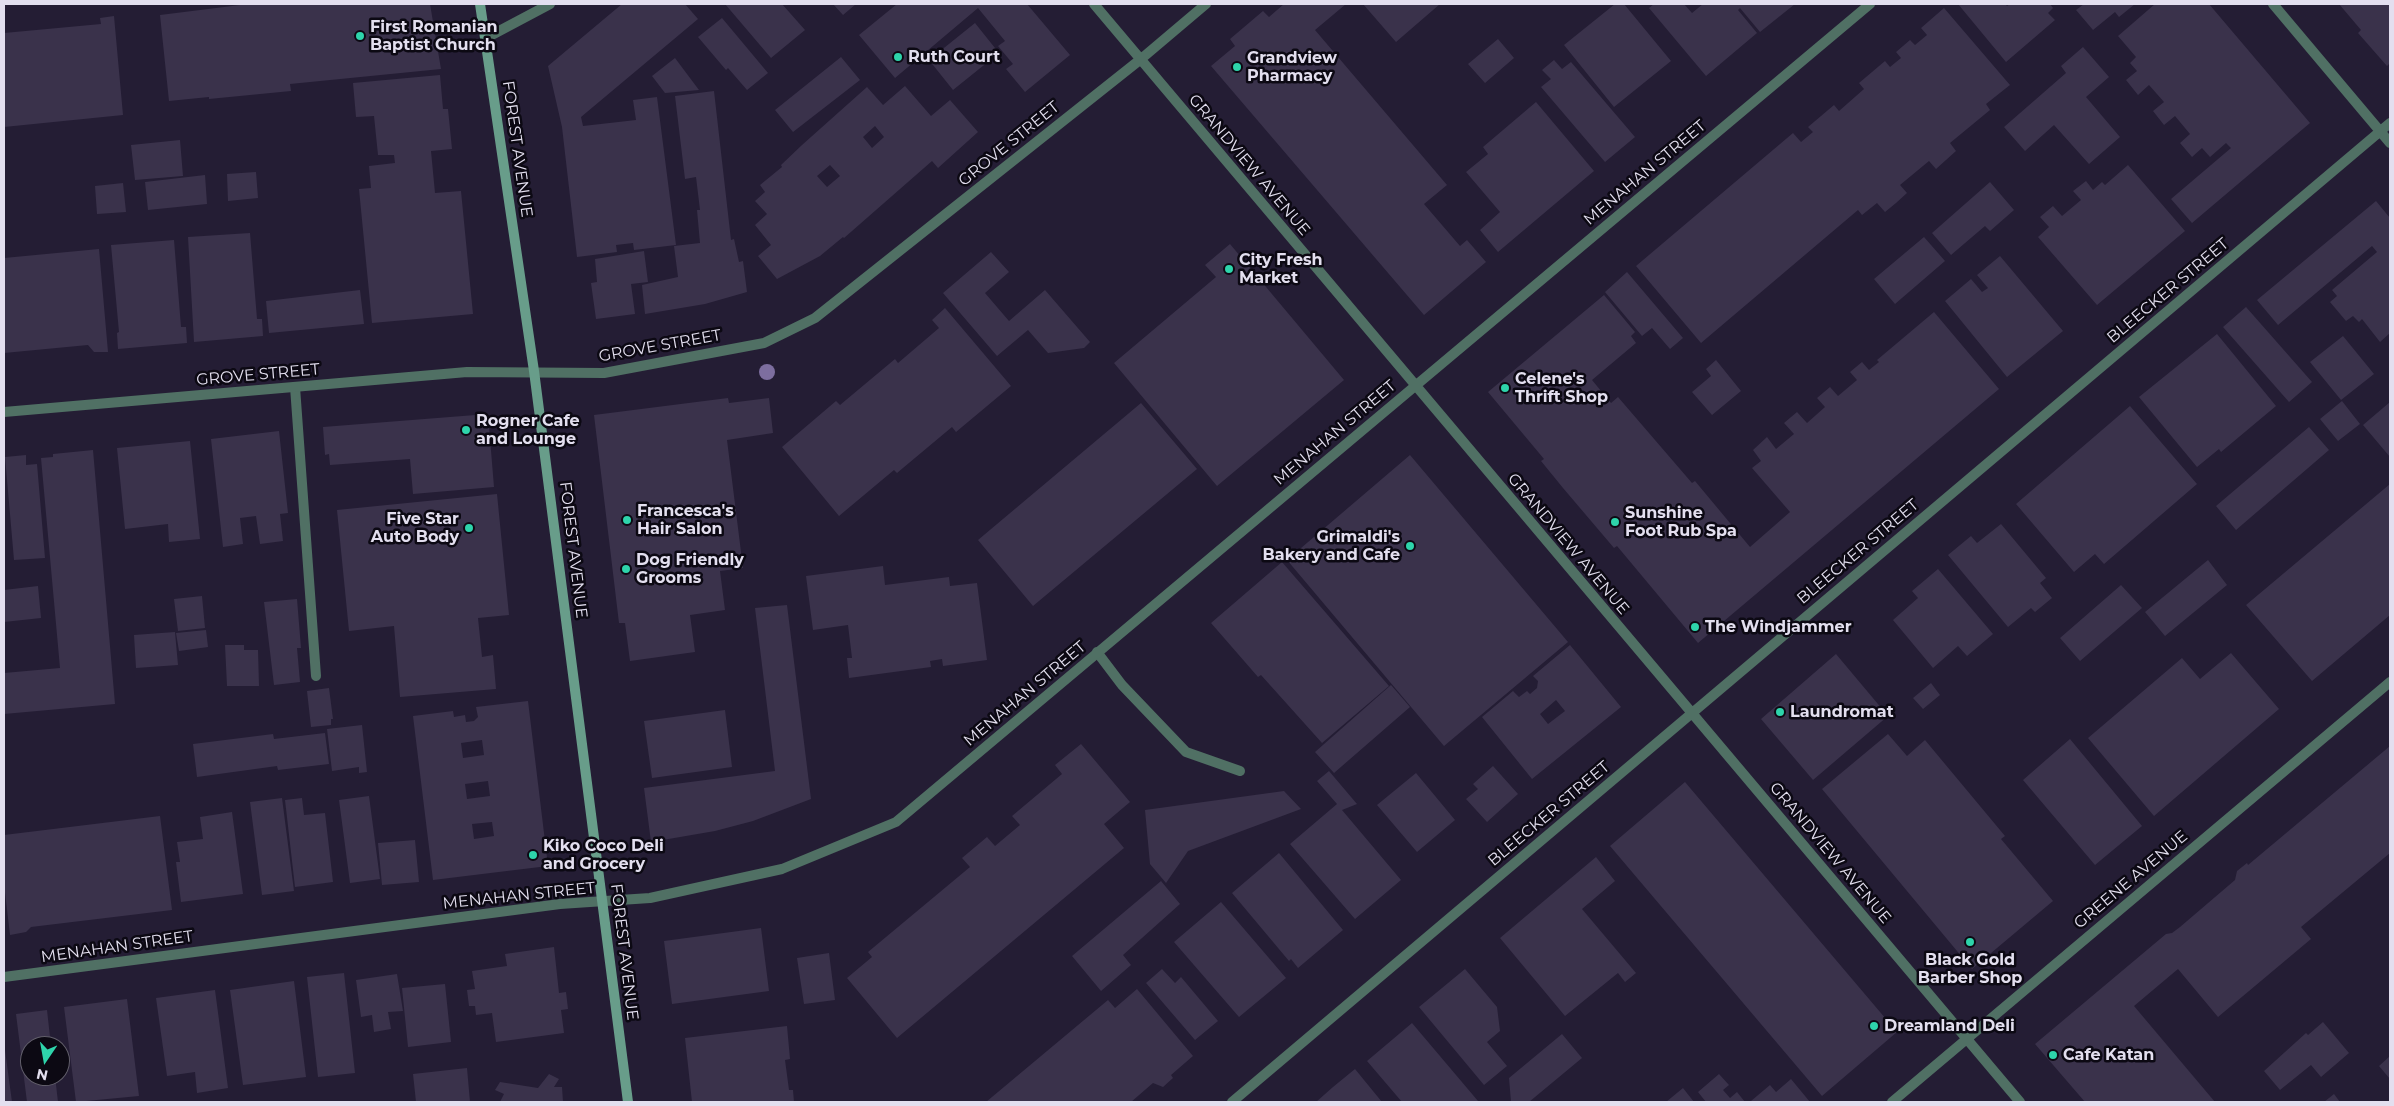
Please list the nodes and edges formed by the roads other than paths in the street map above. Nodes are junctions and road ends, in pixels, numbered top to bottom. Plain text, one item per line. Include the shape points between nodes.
1 (480, 4) edge
2 (550, 4) edge
3 (1094, 4) edge
4 (1206, 4) edge
5 (1870, 4) edge
6 (2273, 4) edge
7 (486, 38) junction
8 (1140, 59) junction
9 (2390, 123) edge
10 (2380, 132) junction
11 (2390, 143) edge
12 (534, 371) junction
13 (295, 386) junction
14 (1415, 386) junction
15 (4, 412) edge
16 (1097, 652) junction
17 (316, 676) dead end
18 (2390, 682) edge
19 (1691, 713) junction
20 (1240, 771) dead end
21 (603, 901) junction
22 (4, 978) edge
23 (1966, 1039) junction
24 (628, 1102) edge
25 (1232, 1102) edge
26 (1892, 1102) edge
27 (2020, 1102) edge

1 - 7 street, FOREST AVENUE
2 - 7 street
3 - 8 street, GRANDVIEW AVENUE
4 - 8 street, GROVE STREET
5 - 14 street, MENAHAN STREET
6 - 10 street
7 - 12 street, FOREST AVENUE
8 - 12 street, GROVE STREET via 816,318 764,342 604,373
8 - 14 street, GRANDVIEW AVENUE
9 - 10 street, BLEECKER STREET
10 - 11 street
10 - 19 street, BLEECKER STREET
12 - 13 street, GROVE STREET via 467,372
12 - 21 street, FOREST AVENUE
13 - 15 street, GROVE STREET
13 - 17 street
14 - 16 street, MENAHAN STREET
14 - 19 street, GRANDVIEW AVENUE
16 - 20 street via 1122,684 1186,752
16 - 21 street, MENAHAN STREET via 896,822 782,870 650,898
18 - 23 street, GREENE AVENUE
19 - 23 street, GRANDVIEW AVENUE
19 - 25 street, BLEECKER STREET
21 - 22 street, MENAHAN STREET via 560,904
21 - 24 street, FOREST AVENUE
23 - 26 street, GREENE AVENUE
23 - 27 street, GRANDVIEW AVENUE

